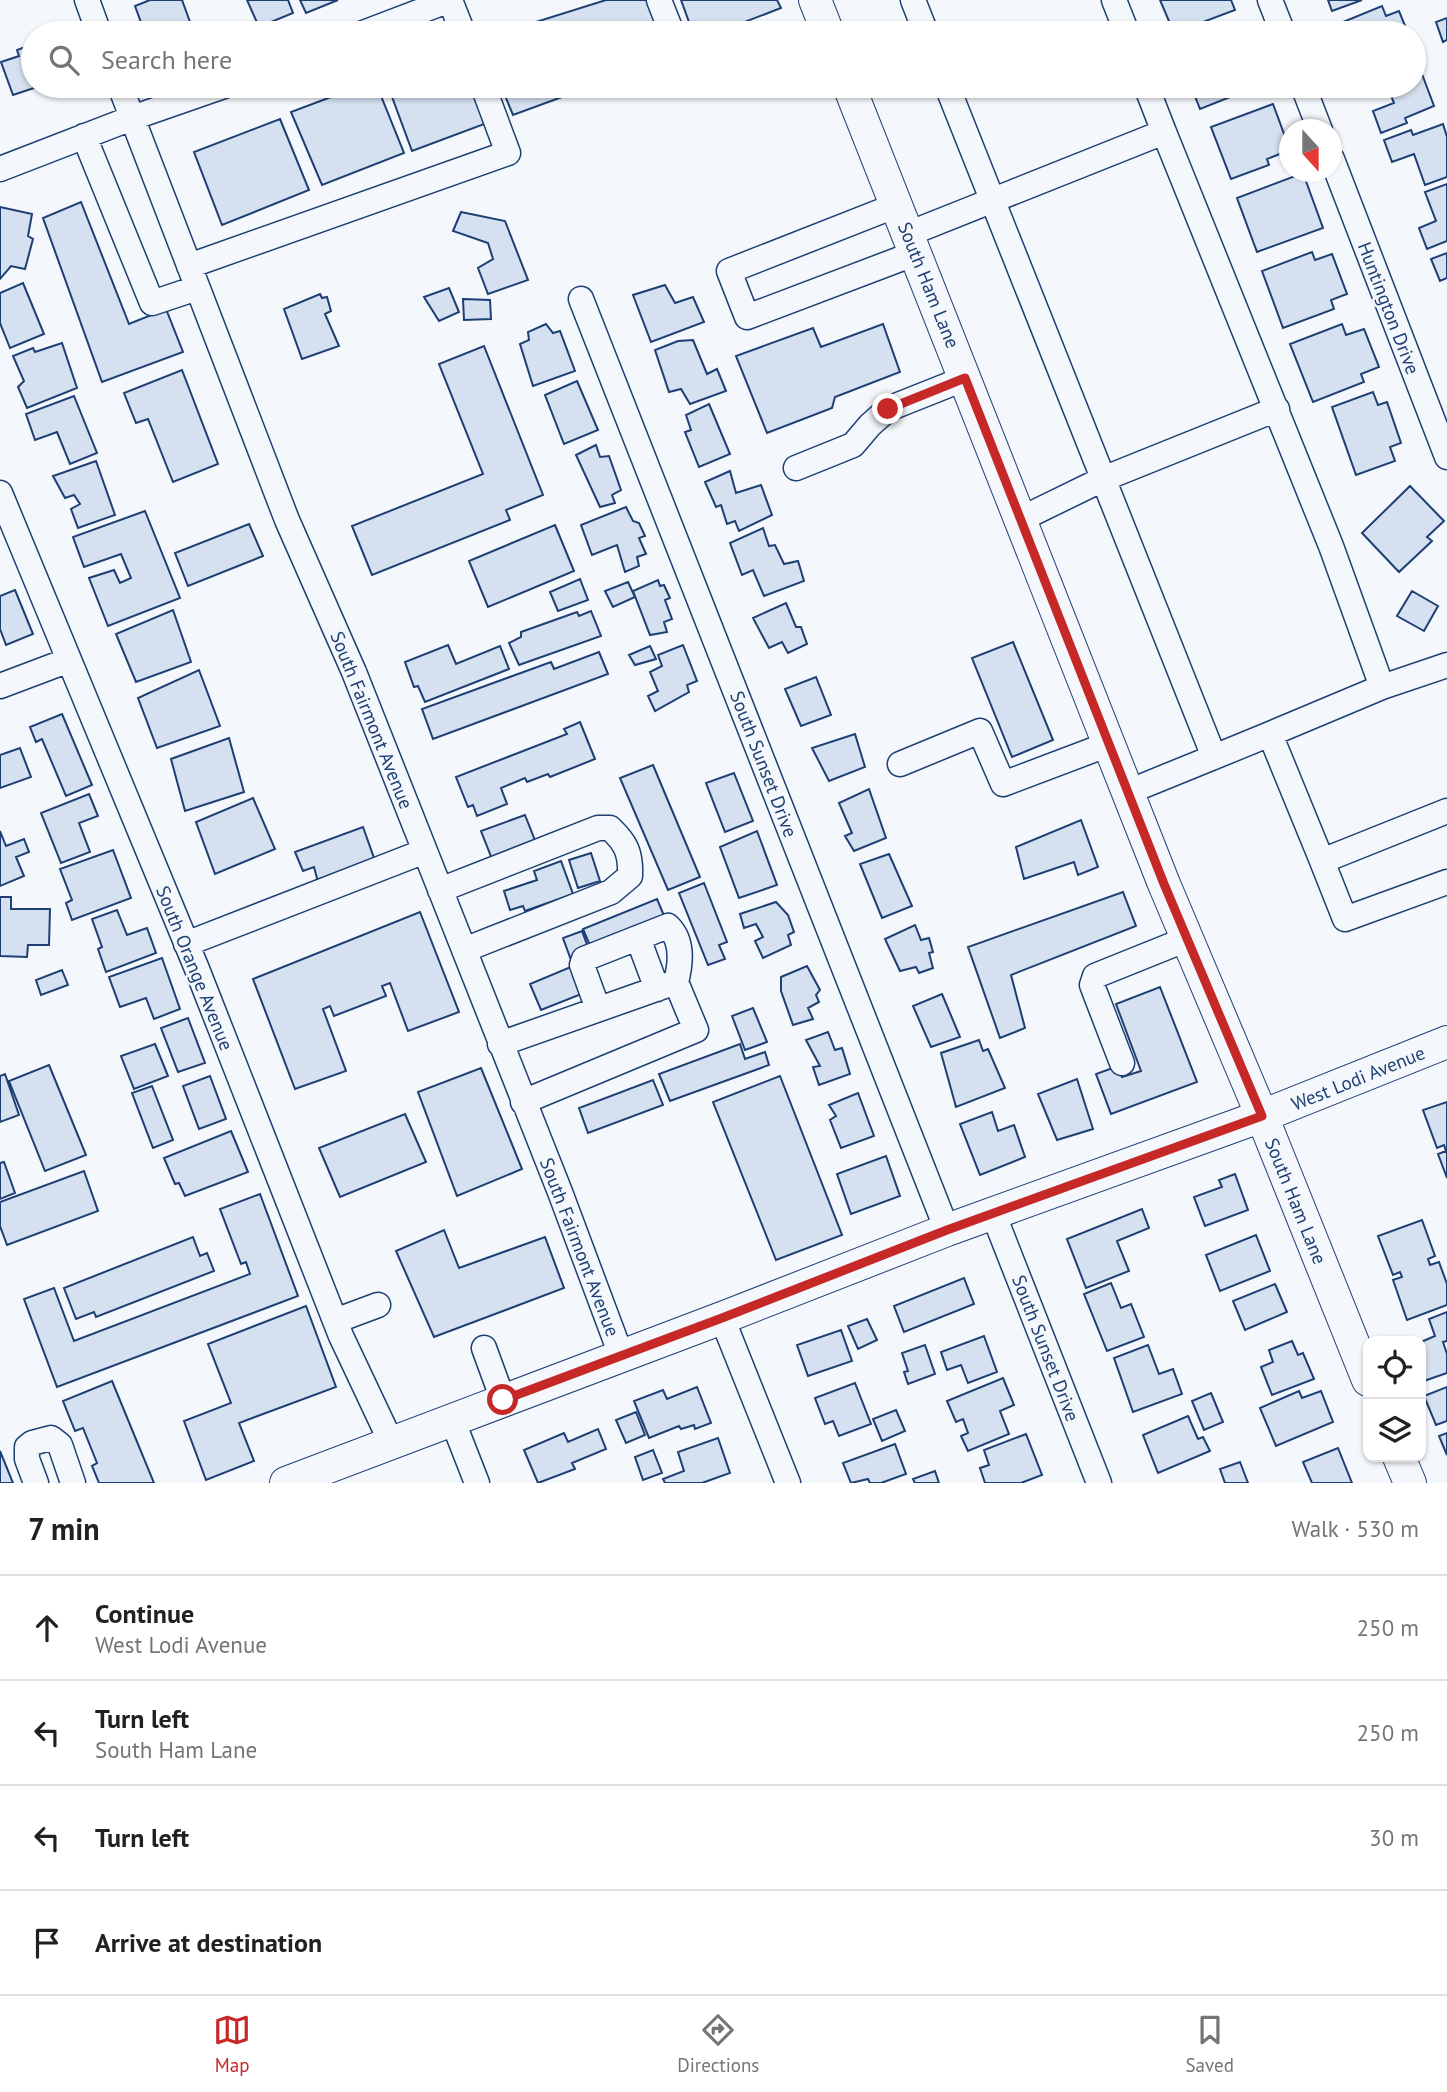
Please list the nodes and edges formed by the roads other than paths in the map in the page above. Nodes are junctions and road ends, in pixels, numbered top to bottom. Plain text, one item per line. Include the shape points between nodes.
1 (87, 0) edge
2 (450, 0) edge
3 (659, 0) edge
4 (815, 0) edge
5 (912, 0) edge
6 (1114, 0) edge
7 (1270, 0) edge
8 (95, 21) edge
9 (395, 21) edge
10 (458, 21) edge
11 (667, 21) edge
12 (823, 21) edge
13 (921, 21) edge
14 (1122, 21) edge
15 (1278, 21) edge
16 (124, 98) edge
17 (190, 98) edge
18 (487, 98) edge
19 (854, 98) edge
20 (952, 98) edge
21 (1151, 98) edge
22 (1308, 98) edge
23 (132, 118) junction
24 (1316, 119) edge
25 (1164, 132) junction
26 (84, 136) junction
27 (0, 169) edge
28 (1341, 182) edge
29 (993, 199) junction
30 (897, 205) junction
31 (912, 244) junction
32 (193, 277) junction
33 (581, 299) dead end
34 (965, 378) junction
35 (1277, 409) junction
36 (1447, 457) edge
37 (796, 468) dead end
38 (1103, 479) junction
39 (0, 493) edge
40 (1021, 519) junction
41 (69, 660) junction
42 (1447, 665) edge
43 (0, 686) edge
44 (1382, 687) junction
45 (1270, 734) junction
46 (1109, 744) junction
47 (1214, 757) junction
48 (900, 764) dead end
49 (1128, 793) junction
50 (1447, 811) edge
51 (425, 851) junction
52 (1322, 861) junction
53 (1447, 882) edge
54 (440, 890) junction
55 (638, 938) junction
56 (1187, 939) junction
57 (186, 944) junction
58 (464, 950) junction
59 (666, 985) junction
60 (598, 1009) junction
61 (1447, 1042) edge
62 (500, 1044) junction
63 (1122, 1063) dead end
64 (523, 1102) junction
65 (1262, 1116) junction
66 (993, 1213) junction
67 (947, 1230) junction
68 (378, 1305) dead end
69 (722, 1318) junction
70 (335, 1321) junction
71 (484, 1348) dead end
72 (621, 1356) junction
73 (1363, 1368) edge
74 (503, 1400) junction
75 (452, 1419) junction
76 (391, 1442) junction
77 (1401, 1462) edge
78 (36, 1483) edge
79 (73, 1483) edge
80 (286, 1483) edge
81 (477, 1483) edge
82 (788, 1483) edge
83 (1099, 1483) edge
84 (1410, 1483) edge

1 - 8 street
2 - 9 street
2 - 10 street
3 - 11 street
4 - 12 main road
5 - 13 street
6 - 14 street
7 - 15 street
16 - 23 street, South Fairmont Avenue
17 - 23 street
18 - 32 street via 508,153
19 - 30 main road, South Ham Lane
20 - 29 street
21 - 25 street
22 - 24 street
23 - 26 street
23 - 32 street, South Fairmont Avenue
25 - 29 street
25 - 35 street
26 - 27 street
26 - 32 street via 152,303
28 - 36 street, Huntington Drive
29 - 31 street
29 - 38 street
30 - 31 main road, South Ham Lane
30 - 31 street via 729,271 747,317
31 - 34 main road, South Ham Lane
32 - 51 street, South Fairmont Avenue via 287,520
33 - 67 street, South Sunset Drive
34 - 37 street via 888,409 853,445
34 - 40 main road, South Ham Lane
35 - 38 street
35 - 44 street
38 - 40 street
38 - 47 street
39 - 41 street, South Orange Avenue
40 - 46 main road, South Ham Lane
41 - 43 street
41 - 57 street, South Orange Avenue
42 - 44 street
44 - 45 street
45 - 47 street
45 - 52 street
46 - 48 street via 1003,784 980,731
46 - 49 main road, South Ham Lane
47 - 49 street
49 - 56 main road, South Ham Lane
50 - 52 street
51 - 54 street, South Fairmont Avenue
51 - 57 street
52 - 53 street via 1345,919
54 - 58 street, South Fairmont Avenue
54 - 58 street via 598,828 610,828 624,841 630,876 611,892
55 - 59 street
55 - 59 street via 667,926 674,931 681,963
55 - 60 street via 584,959 582,965
56 - 63 street via 1095,976 1092,985
56 - 65 main road, South Ham Lane
57 - 70 street, South Orange Avenue
58 - 62 street, South Fairmont Avenue
59 - 60 street
59 - 64 street via 696,1030
60 - 62 street
61 - 65 main road, West Lodi Avenue
62 - 64 street, South Fairmont Avenue
64 - 72 street, South Fairmont Avenue
65 - 66 main road, West Lodi Avenue
65 - 73 main road, South Ham Lane
66 - 67 main road, West Lodi Avenue
66 - 83 street, South Sunset Drive
67 - 69 main road, West Lodi Avenue
68 - 70 street
69 - 72 main road, West Lodi Avenue
69 - 82 street
70 - 76 street, South Orange Avenue
71 - 74 street
72 - 74 main road, West Lodi Avenue
74 - 75 main road, West Lodi Avenue
75 - 76 main road, West Lodi Avenue
75 - 81 street
76 - 80 main road, West Lodi Avenue
77 - 84 main road
78 - 79 street via 27,1447 51,1438 60,1445

